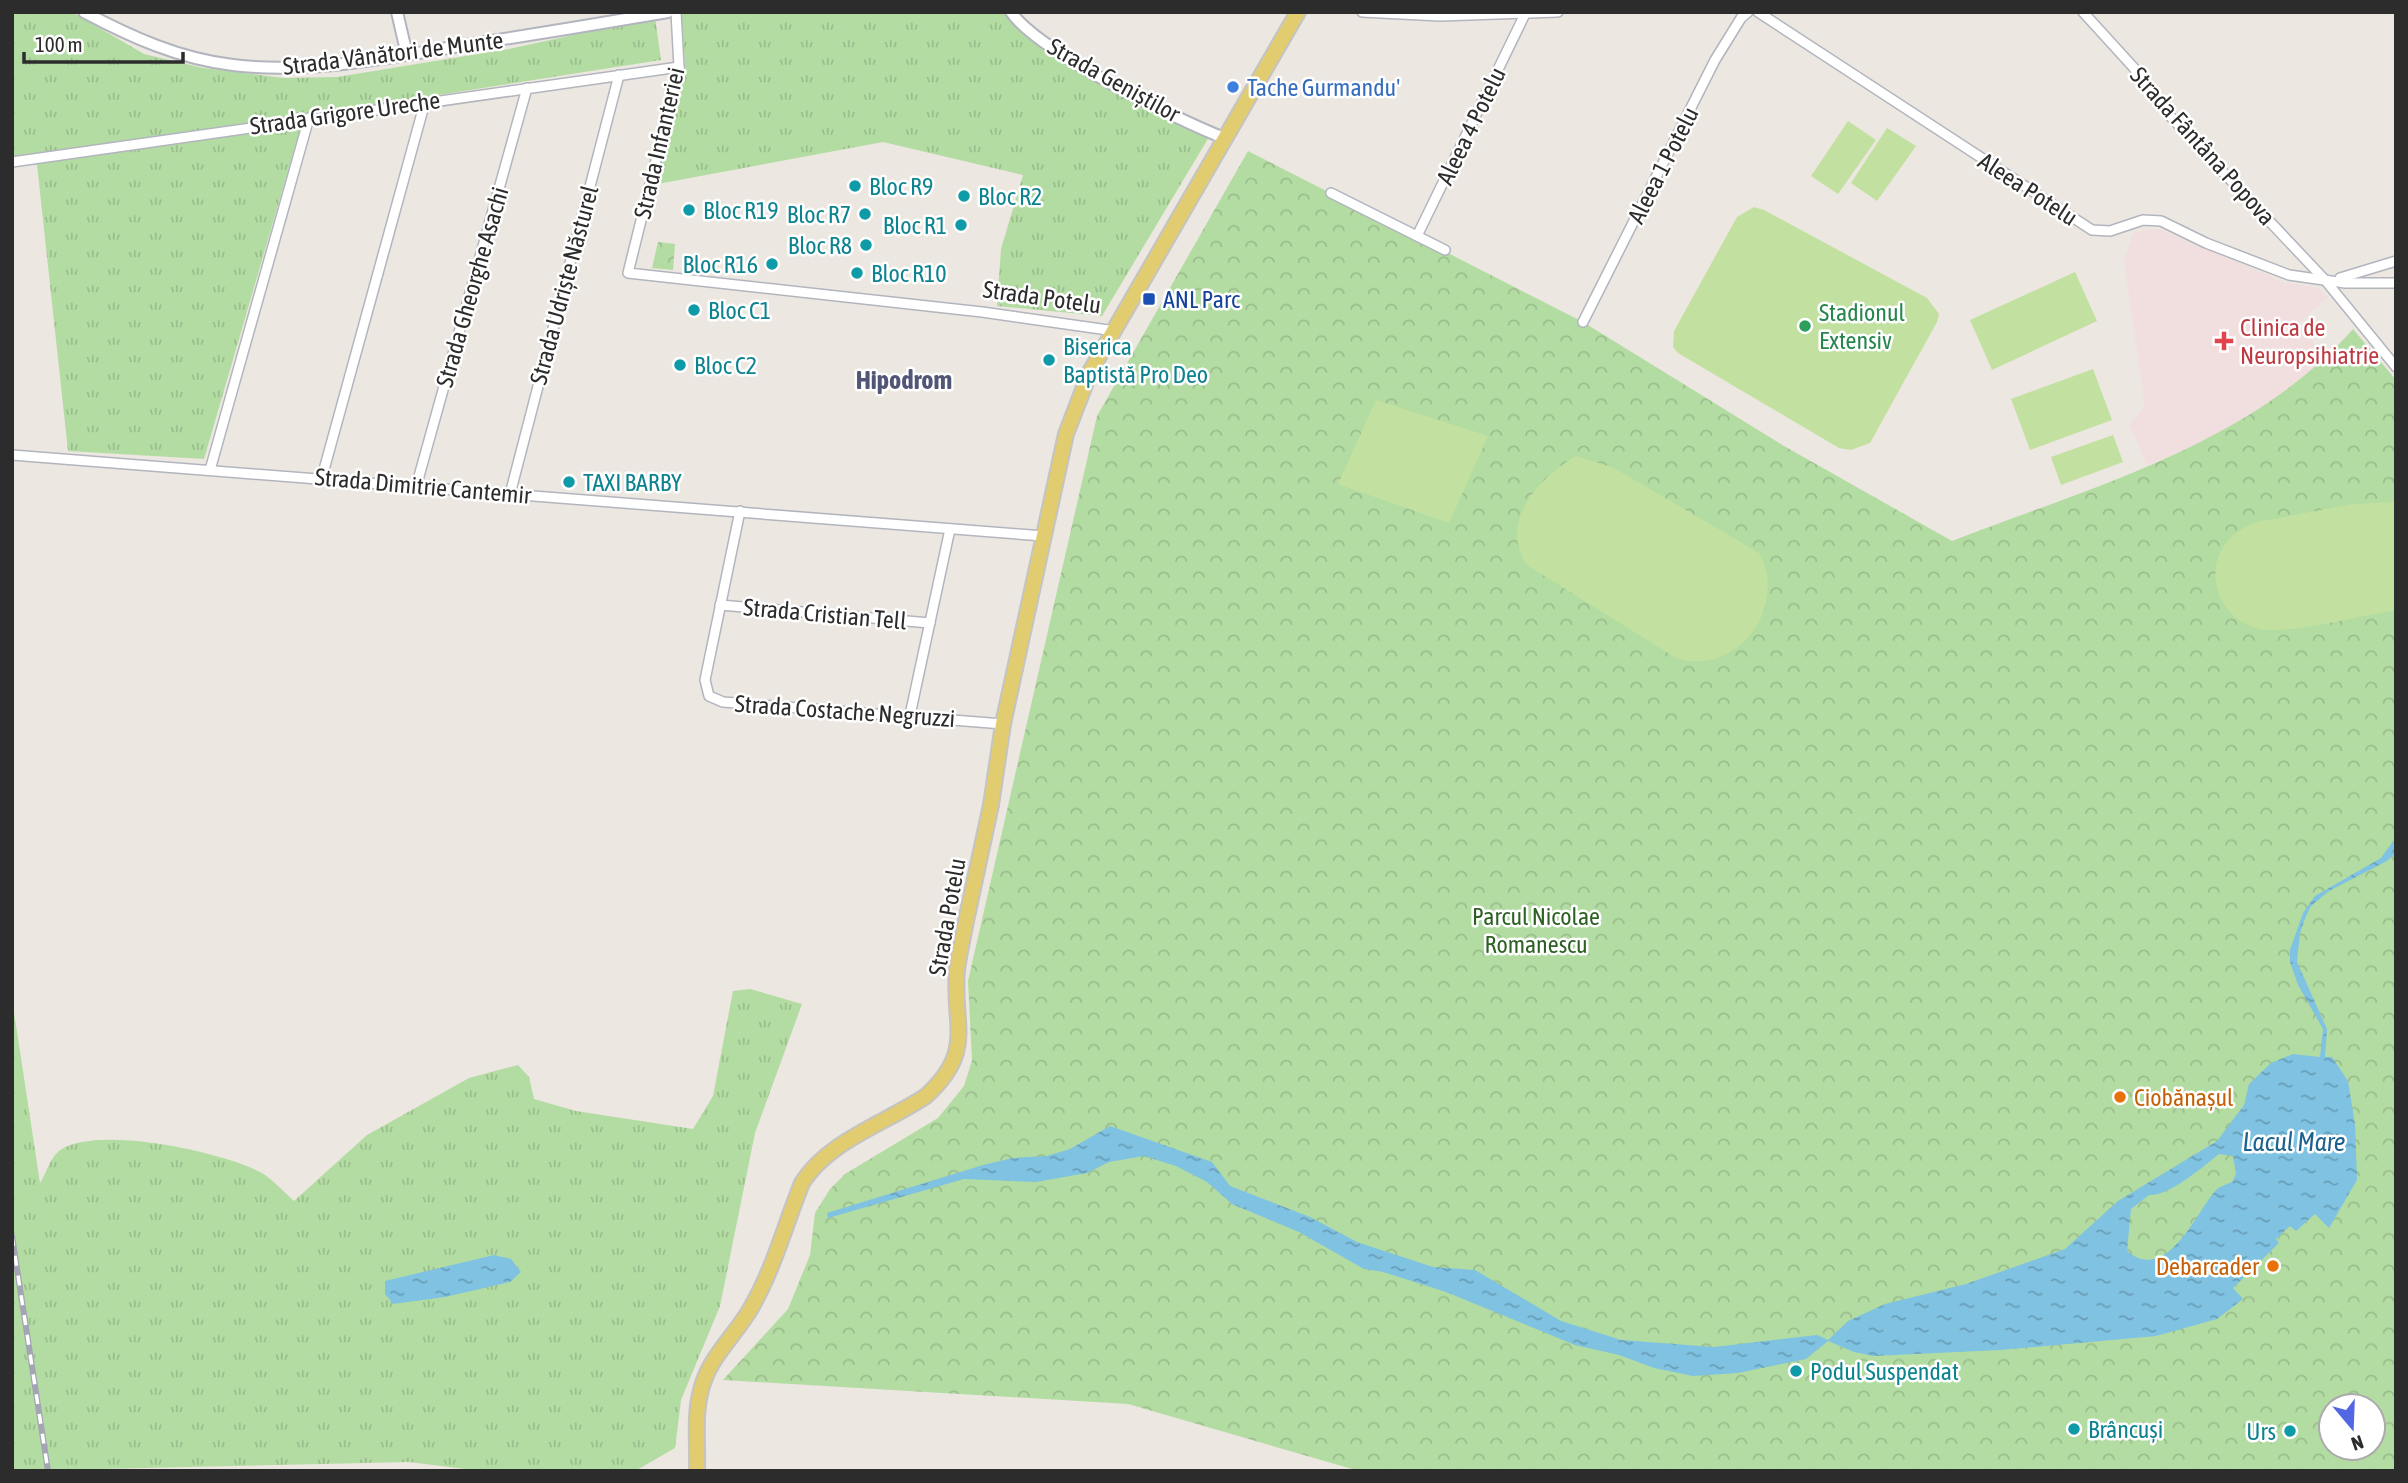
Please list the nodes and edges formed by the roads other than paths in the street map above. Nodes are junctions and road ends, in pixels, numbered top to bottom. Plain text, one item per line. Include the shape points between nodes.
1 (84, 12) edge
2 (397, 12) edge
3 (668, 12) edge
4 (676, 12) edge
5 (1011, 12) edge
6 (1298, 12) edge
7 (1362, 12) edge
8 (1558, 12) edge
9 (1748, 12) edge
10 (1758, 12) edge
11 (2083, 12) edge
12 (1525, 15) junction
13 (407, 55) junction
14 (679, 67) junction
15 (619, 75) junction
16 (527, 88) junction
17 (425, 102) junction
18 (309, 118) junction
19 (1224, 138) junction
20 (12, 162) edge
21 (1331, 192) dead end
22 (1417, 236) junction
23 (1445, 250) dead end
24 (2396, 261) edge
25 (628, 273) joint
26 (2325, 280) junction
27 (2396, 283) edge
28 (1583, 322) dead end
29 (1115, 331) junction
30 (2396, 367) edge
31 (12, 455) edge
32 (210, 470) junction
33 (322, 477) junction
34 (416, 487) junction
35 (510, 494) junction
36 (740, 511) junction
37 (950, 529) junction
38 (1043, 536) junction
39 (720, 605) junction
40 (930, 623) junction
41 (910, 715) junction
42 (1003, 724) junction
43 (697, 1471) edge

1 - 13 street, Strada Vânători de Munte via 125,34 177,53 230,65 285,69
2 - 13 street
3 - 13 street, Strada Vânători de Munte
4 - 14 street, Strada Infanteriei
5 - 19 street, Strada Geniștilor via 1047,44 1082,65
6 - 19 main road, Strada Potelu
7 - 12 street
8 - 12 street
9 - 28 street, Aleea 1 Potelu via 1715,60
10 - 26 street, Aleea Potelu via 2092,230 2161,221 2289,275
11 - 26 street, Strada Fântâna Popova via 2170,116
12 - 22 street, Aleea 4 Potelu
14 - 15 street, Strada Grigore Ureche
14 - 25 street, Strada Infanteriei
15 - 16 street, Strada Grigore Ureche
15 - 35 street, Strada Udriște Năsturel
16 - 17 street, Strada Grigore Ureche
16 - 34 street, Strada Gheorghe Asachi
17 - 18 street, Strada Grigore Ureche
17 - 33 street
18 - 20 street, Strada Grigore Ureche
18 - 32 street
19 - 29 main road, Strada Potelu
21 - 22 street
22 - 23 street
24 - 26 street via 2352,277
25 - 29 street, Strada Potelu
26 - 27 street
26 - 30 street, Strada Fântâna Popova
29 - 38 main road, Strada Potelu via 1073,410
31 - 32 street, Strada Dimitrie Cantemir
32 - 33 street, Strada Dimitrie Cantemir
33 - 34 street, Strada Dimitrie Cantemir
34 - 35 street, Strada Dimitrie Cantemir
35 - 36 street, Strada Dimitrie Cantemir
36 - 37 street, Strada Dimitrie Cantemir
36 - 39 street, Strada Costache Negruzzi
37 - 38 street, Strada Dimitrie Cantemir
37 - 40 street
38 - 42 main road, Strada Potelu
39 - 40 street, Strada Cristian Tell
39 - 41 street, Strada Costache Negruzzi via 705,680 709,696 716,701
40 - 41 street
41 - 42 street, Strada Costache Negruzzi
42 - 43 main road, Strada Potelu via 957,971 958,1052 926,1096 811,1169 790,1212 773,1266 703,1382

